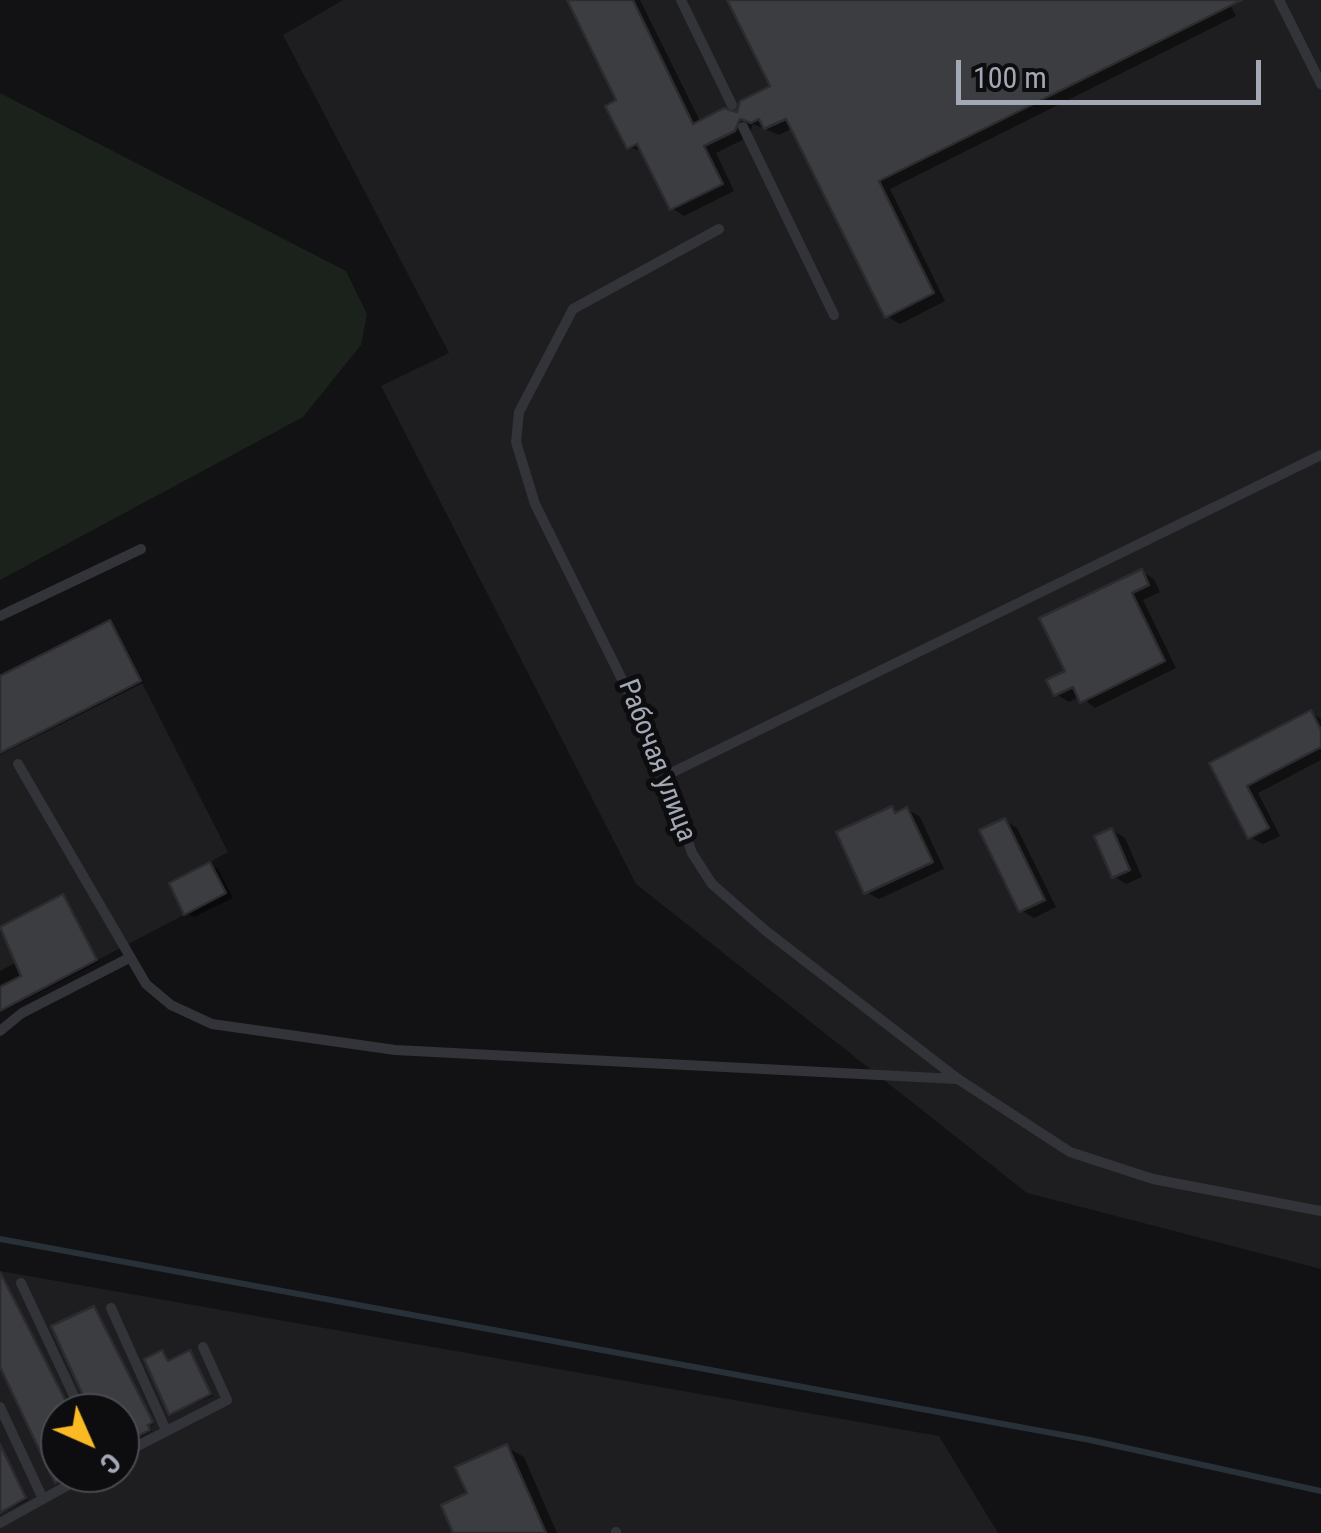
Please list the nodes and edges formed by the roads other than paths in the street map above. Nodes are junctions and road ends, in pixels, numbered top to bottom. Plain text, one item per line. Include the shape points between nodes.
1 (681, 0) edge
2 (1279, 0) edge
3 (1321, 84) edge
4 (732, 105) dead end
5 (742, 127) dead end
6 (719, 230) dead end
7 (834, 316) dead end
8 (1321, 454) edge
9 (141, 549) dead end
10 (0, 616) edge
11 (18, 764) dead end
12 (667, 775) junction
13 (129, 958) junction
14 (0, 1031) edge
15 (958, 1079) junction
16 (1321, 1210) edge
17 (21, 1283) dead end
18 (112, 1308) dead end
19 (203, 1347) dead end
20 (73, 1393) edge
21 (0, 1407) edge
22 (165, 1428) junction
23 (140, 1444) edge
24 (54, 1493) edge
25 (43, 1499) junction
26 (0, 1523) edge

1 - 4 lane
2 - 3 lane
5 - 7 lane
6 - 12 lane, Рабочая улица via 574,308 519,412 516,442 523,476
8 - 12 lane
9 - 10 lane
11 - 13 lane
12 - 15 lane, Рабочая улица via 676,817 712,884
13 - 14 lane
13 - 15 lane via 171,1005 212,1024 252,1031 395,1050
15 - 16 lane, Рабочая улица via 1070,1152 1108,1166
17 - 20 lane
18 - 22 lane
19 - 22 lane via 226,1400
21 - 25 lane
22 - 23 lane
24 - 25 lane
25 - 26 lane

